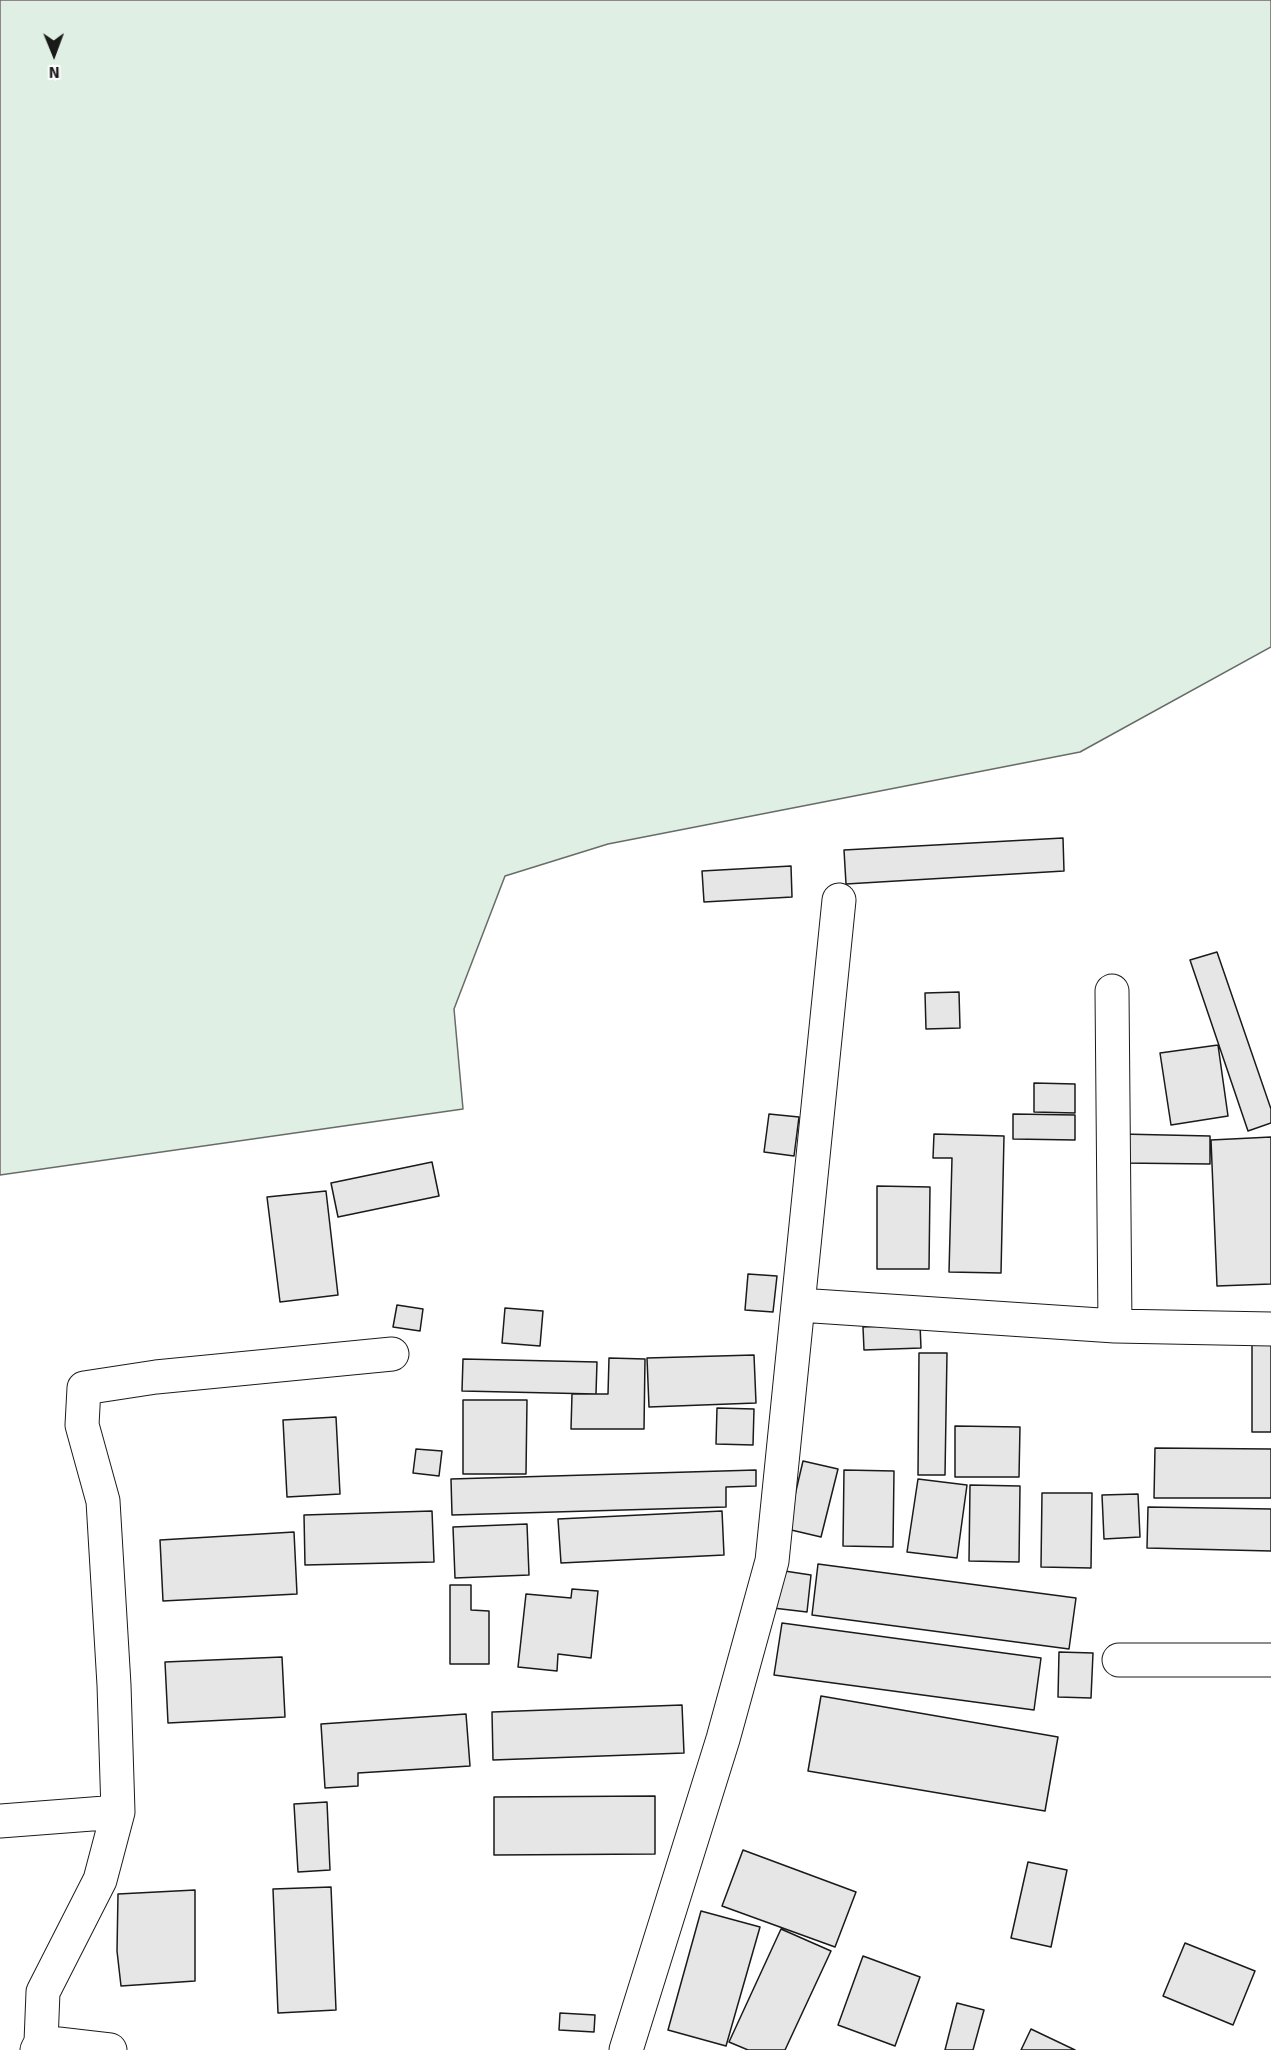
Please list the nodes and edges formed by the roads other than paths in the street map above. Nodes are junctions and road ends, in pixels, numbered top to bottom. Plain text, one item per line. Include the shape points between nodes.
1 (839, 900) dead end
2 (1112, 991) dead end
3 (799, 1305) junction
4 (1115, 1326) junction
5 (1271, 1329) edge
6 (392, 1354) dead end
7 (1271, 1659) edge
8 (1119, 1660) dead end
9 (118, 1812) junction
10 (0, 1821) edge
11 (39, 2046) edge
12 (110, 2050) edge
13 (626, 2050) edge

1 - 3 street
2 - 4 street
3 - 4 street
3 - 13 street via 772,1561 723,1740
4 - 5 street
6 - 9 street via 156,1377 84,1388 82,1425 103,1501
7 - 8 street
9 - 10 street
9 - 11 street via 100,1880 43,1992
11 - 12 street

